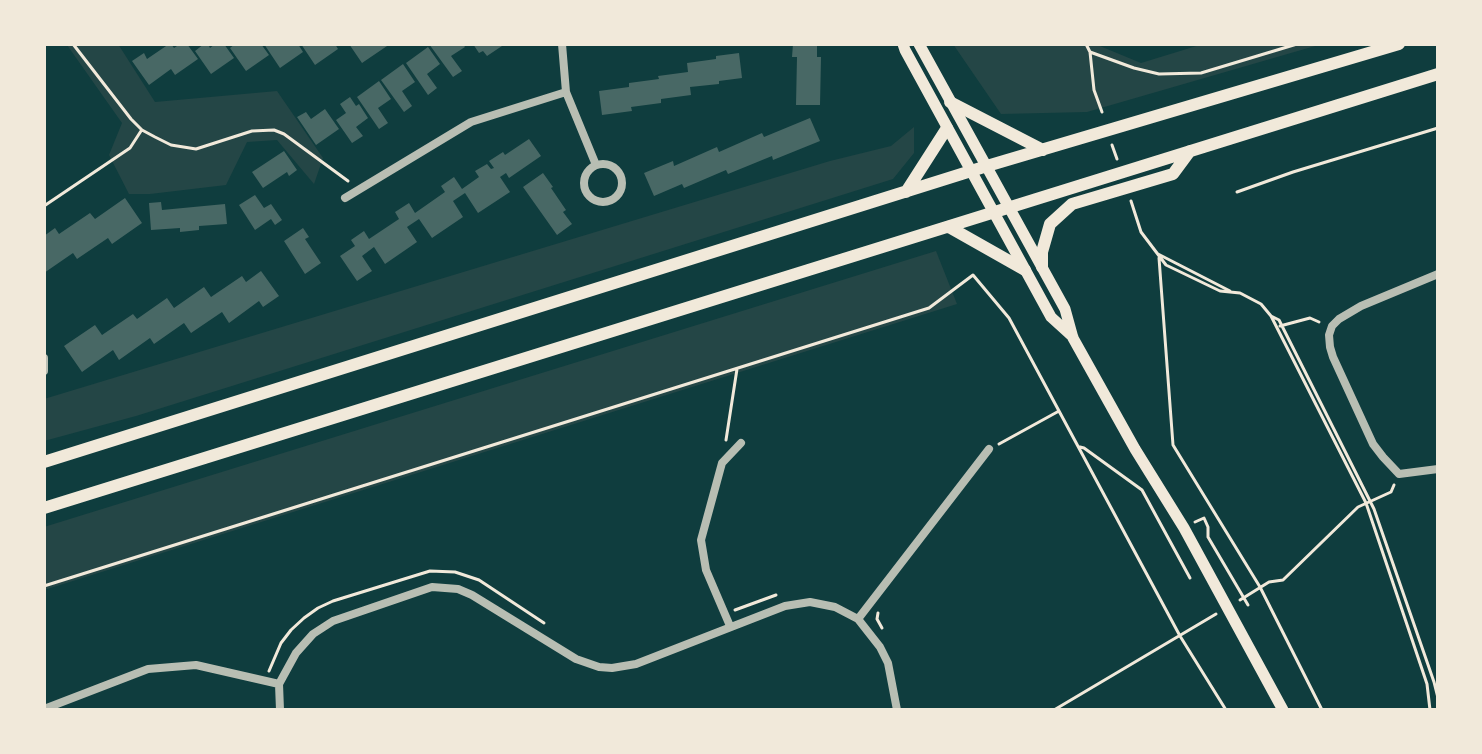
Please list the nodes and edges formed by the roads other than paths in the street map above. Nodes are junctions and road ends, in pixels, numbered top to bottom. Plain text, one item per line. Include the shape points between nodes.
1 (562, 44) edge
2 (903, 44) edge
3 (919, 44) edge
4 (1399, 44) edge
5 (1438, 74) edge
6 (566, 92) junction
7 (950, 102) junction
8 (947, 128) junction
9 (1043, 150) junction
10 (1190, 151) junction
11 (596, 165) junction
12 (987, 166) junction
13 (971, 172) junction
14 (906, 192) junction
15 (345, 198) dead end
16 (1009, 208) junction
17 (994, 213) junction
18 (949, 227) junction
19 (1042, 267) junction
20 (1025, 270) junction
21 (1438, 274) edge
22 (1073, 338) junction
23 (44, 358) edge
24 (44, 371) edge
25 (741, 443) dead end
26 (989, 449) road end
27 (44, 462) edge
28 (1438, 469) edge
29 (44, 508) edge
30 (858, 619) junction
31 (730, 626) junction
32 (279, 684) junction
33 (44, 709) edge
34 (280, 710) edge
35 (897, 710) edge
36 (1283, 710) edge

1 - 6 street
2 - 8 main road
3 - 7 main road
4 - 9 main road
5 - 10 main road
6 - 11 street
6 - 15 street via 471,122
7 - 9 main road
7 - 12 main road
8 - 13 main road
8 - 14 main road
9 - 12 main road
10 - 16 main road
10 - 19 main road via 1173,174 1072,204 1050,224
11 - 11 street via 609,165 621,176 613,199 604,202 589,195 585,178
12 - 13 main road
12 - 16 main road
13 - 14 main road
13 - 17 main road
14 - 27 main road
16 - 17 main road
16 - 19 main road
17 - 18 main road
17 - 20 main road
18 - 20 main road
18 - 29 main road
19 - 22 main road via 1065,309
20 - 22 main road via 1051,317
21 - 28 street via 1361,306 1339,319 1329,335 1373,444 1391,468 1399,474
22 - 36 main road
23 - 24 street
25 - 31 street via 722,463 701,540 706,570
26 - 30 street
30 - 31 street via 810,602
30 - 35 street via 888,663
31 - 32 street via 636,664 599,667 576,659 472,595 432,587 333,621 296,653
32 - 33 street via 196,665 148,669
32 - 34 street

